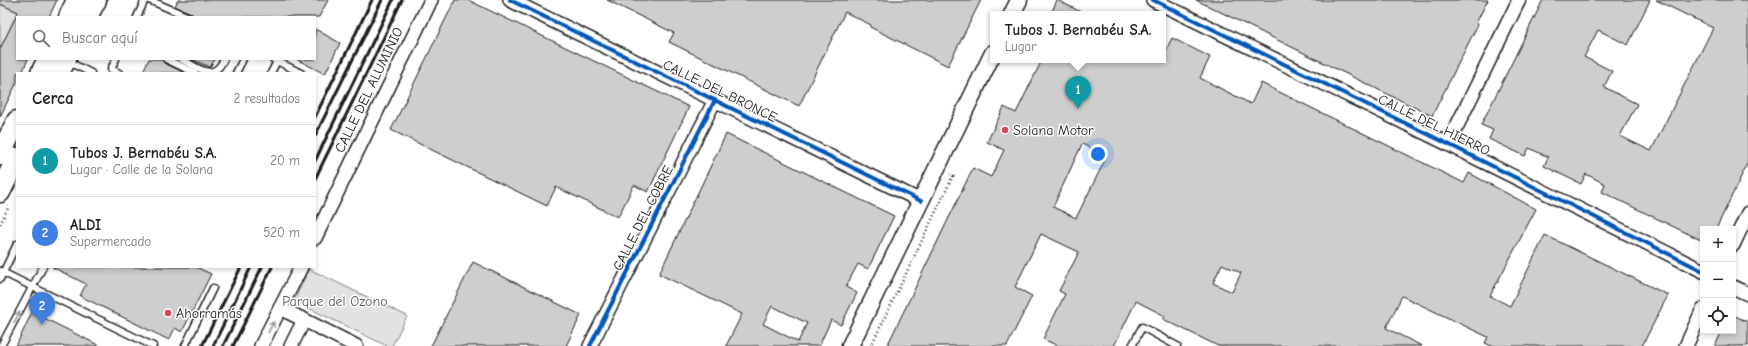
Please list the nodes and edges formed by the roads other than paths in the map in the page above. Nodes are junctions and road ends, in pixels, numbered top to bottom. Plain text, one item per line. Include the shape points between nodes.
1 (77, 0) edge
2 (96, 0) edge
3 (145, 0) edge
4 (149, 0) edge
5 (431, 0) edge
6 (510, 0) edge
7 (1019, 0) edge
8 (1153, 0) edge
9 (1519, 0) edge
10 (1014, 11) edge
11 (178, 12) junction
12 (69, 16) edge
13 (88, 16) edge
14 (137, 16) edge
15 (183, 16) edge
16 (187, 16) edge
17 (990, 59) edge
18 (116, 60) edge
19 (168, 60) edge
20 (182, 60) edge
21 (223, 60) edge
22 (242, 60) edge
23 (275, 60) edge
24 (60, 63) edge
25 (43, 72) edge
26 (88, 72) edge
27 (117, 72) edge
28 (193, 72) edge
29 (207, 72) edge
30 (215, 72) edge
31 (236, 72) edge
32 (271, 72) edge
33 (299, 72) edge
34 (715, 100) junction
35 (16, 125) edge
36 (1448, 144) junction
37 (8, 156) edge
38 (0, 192) edge
39 (921, 201) junction
40 (1748, 213) edge
41 (316, 236) edge
42 (1736, 239) edge
43 (16, 246) edge
44 (42, 268) edge
45 (300, 268) edge
46 (1700, 270) edge
47 (2, 272) edge
48 (0, 279) edge
49 (32, 287) junction
50 (213, 288) dead end
51 (1736, 288) edge
52 (1748, 294) edge
53 (280, 308) junction
54 (1700, 316) edge
55 (304, 320) junction
56 (2, 346) edge
57 (153, 346) edge
58 (185, 346) edge
59 (261, 346) edge
60 (290, 346) edge
61 (356, 346) edge
62 (590, 346) edge
63 (850, 346) edge
64 (1132, 346) edge
65 (1177, 346) edge
66 (1686, 346) edge

1 - 12 main road
2 - 13 main road
3 - 14 lane
4 - 11 lane
5 - 41 street, CALLE DEL ALUMINIO
6 - 34 street, CALLE DEL BRONCE
7 - 10 street
8 - 36 street, CALLE DEL HIERRO
9 - 36 street
11 - 15 lane
11 - 16 lane
17 - 39 street
18 - 27 lane via 111,69
19 - 28 lane
20 - 29 lane
21 - 30 lane
22 - 31 lane
23 - 32 lane
23 - 33 lane
24 - 25 main road
24 - 26 lane
34 - 39 street, CALLE DEL BRONCE
34 - 62 street, CALLE DEL COBRE
35 - 37 main road
36 - 46 street, CALLE DEL HIERRO
37 - 38 main road
39 - 63 street
40 - 42 street
43 - 47 lane
44 - 49 lane
45 - 53 street
47 - 48 lane
47 - 49 lane
56 -> 49 lane
49 - 57 lane
50 - 58 lane
51 - 52 street
53 - 55 street
59 -> 53 street
54 - 66 street
55 - 60 street
55 - 61 street
64 - 65 lane via 1142,327

